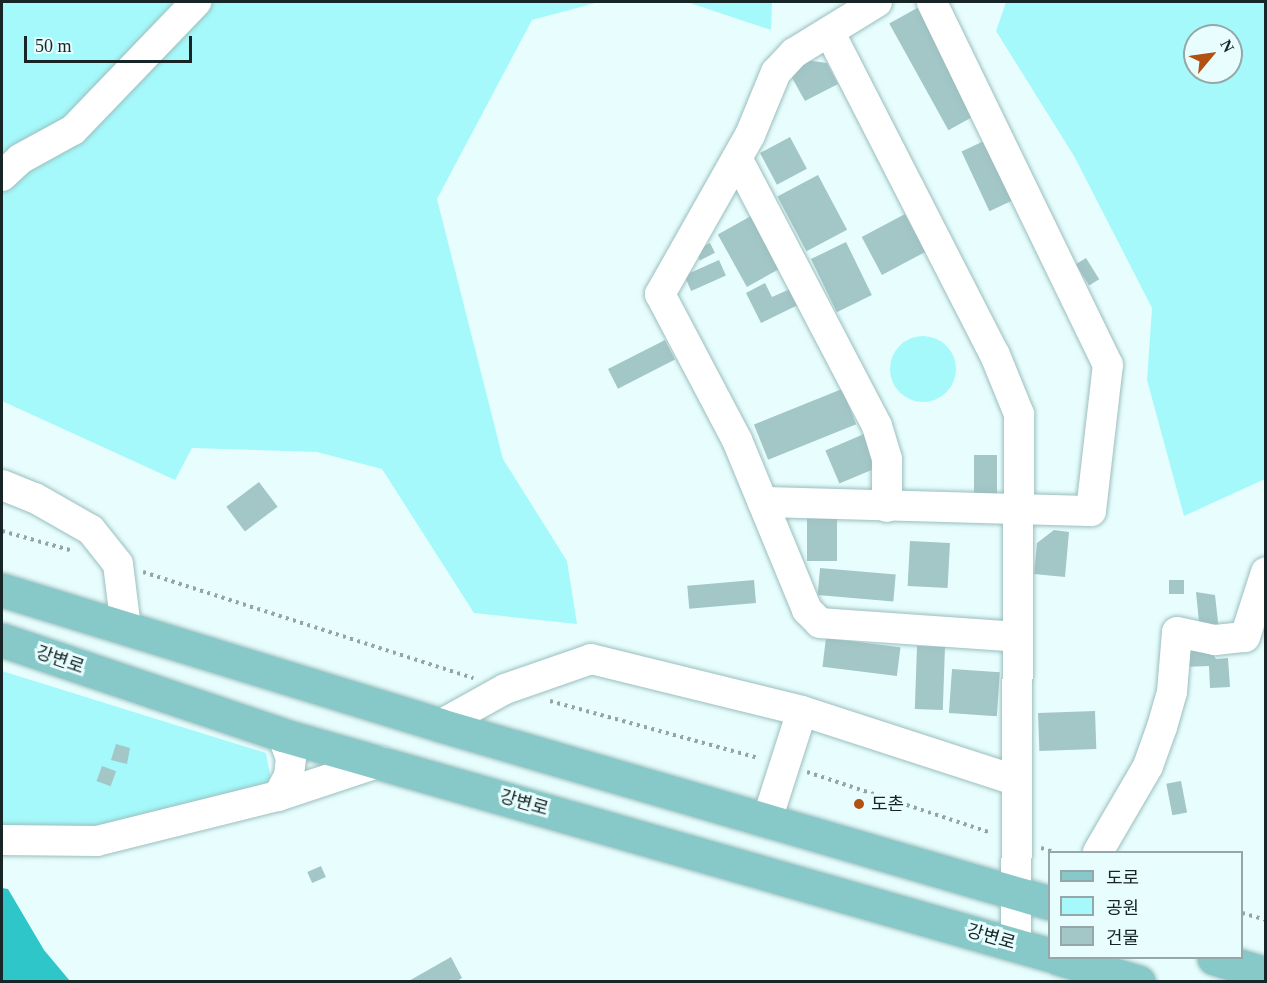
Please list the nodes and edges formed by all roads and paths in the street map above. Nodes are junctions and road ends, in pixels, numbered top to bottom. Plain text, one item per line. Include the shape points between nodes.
1 (196, 2) edge
2 (877, 2) edge
3 (932, 2) edge
4 (830, 33) junction
5 (737, 158) junction
6 (2, 176) edge
7 (2, 485) edge
8 (763, 502) junction
9 (887, 507) junction
10 (1018, 511) junction
11 (1266, 572) edge
12 (2, 590) edge
13 (126, 628) junction
14 (1018, 637) junction
15 (2, 640) edge
16 (1255, 640) edge
17 (802, 711) junction
18 (440, 725) junction
19 (282, 735) junction
20 (380, 762) junction
21 (1017, 781) junction
22 (278, 796) junction
23 (767, 820) junction
24 (2, 840) edge
25 (1099, 851) edge
26 (1017, 893) junction
27 (1048, 902) edge
28 (1243, 913) edge
29 (1266, 921) edge
30 (1016, 945) junction
31 (1048, 954) edge
32 (1066, 959) edge
33 (1220, 959) edge
34 (1266, 974) edge
35 (1138, 981) edge

1 - 6 street via 73,130 20,159
2 - 4 street
3 - 10 street via 1108,364 1091,511
4 - 5 street via 794,53 776,72
4 - 10 street via 1011,388 1019,414
5 - 8 street via 660,294 737,440
5 - 9 street via 877,426 886,459
7 - 13 street via 35,498 91,530 118,564
8 - 9 street
8 - 14 street via 807,610 820,623
9 - 10 street
10 - 14 street
11 - 16 street
12 - 13 main road
13 - 18 main road
14 - 21 street
15 - 19 main road, 강변로
16 - 25 street via 1215,640 1177,632 1172,692 1162,727 1148,766
17 - 18 street via 591,659 506,689
17 - 21 street
17 - 23 street
18 - 23 main road
19 - 20 main road, 강변로
19 - 22 street via 291,758 289,776
20 - 22 street
20 - 30 main road, 강변로
21 - 26 street
22 - 24 street via 97,841
23 - 26 main road
26 - 27 main road
26 - 30 street
28 - 29 path
30 - 31 main road, 강변로
32 - 35 main road
33 - 34 main road

